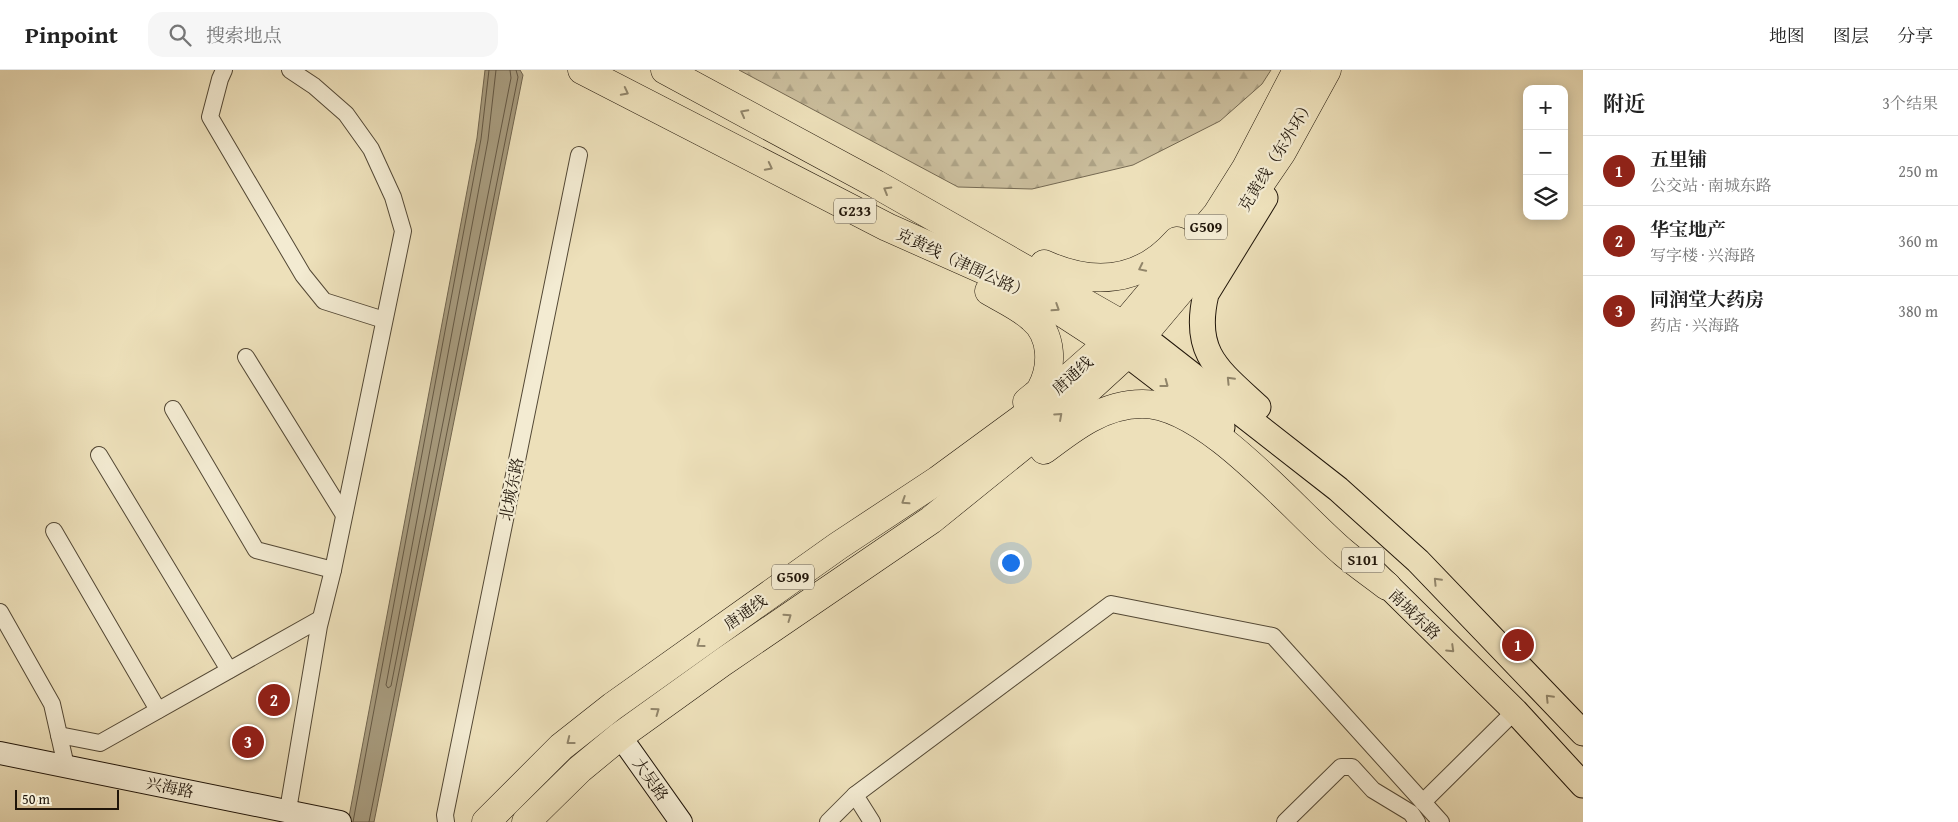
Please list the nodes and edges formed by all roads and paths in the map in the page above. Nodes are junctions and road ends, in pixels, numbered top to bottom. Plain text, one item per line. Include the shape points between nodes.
1 (224, 70) edge
2 (290, 70) edge
3 (582, 70) edge
4 (665, 70) edge
5 (1297, 70) edge
6 (1327, 70) edge
7 (1283, 97) junction
8 (1282, 152) junction
9 (579, 155) dead end
10 (924, 211) junction
11 (886, 227) junction
12 (384, 320) junction
13 (1125, 339) junction
14 (246, 357) dead end
15 (173, 409) dead end
16 (99, 455) dead end
17 (938, 480) junction
18 (1338, 489) junction
19 (344, 515) junction
20 (931, 520) junction
21 (54, 532) dead end
22 (333, 570) junction
23 (1387, 586) junction
24 (0, 612) edge
25 (320, 619) junction
26 (229, 670) junction
27 (158, 710) junction
28 (1514, 711) junction
29 (1583, 733) edge
30 (59, 734) junction
31 (620, 736) junction
32 (0, 753) edge
33 (66, 766) junction
34 (1583, 785) edge
35 (855, 795) junction
36 (1423, 802) junction
37 (288, 810) junction
38 (340, 822) edge
39 (446, 822) edge
40 (486, 822) edge
41 (526, 822) edge
42 (682, 822) edge
43 (828, 822) edge
44 (872, 822) edge
45 (1286, 822) edge
46 (1418, 822) edge
47 (1441, 822) edge

1 - 12 street via 210,118 303,275 324,301
2 - 12 street via 346,114 371,149 393,197 403,231
3 -> 11 highway, 克黄线（津围公路） / G233
10 -> 4 highway, 克黄线（津围公路） / G233
5 - 7 highway, G233
6 - 8 highway, 克黄线（东外环）
7 -> 10 highway, G233 via 1198,218 1156,261 1134,272 1113,278 1074,276
7 - 13 highway, G509 via 1246,168 1217,214
8 - 13 highway, 克黄线（东外环） via 1218,246
18 -> 8 main road via 1311,458 1213,362 1204,344 1201,327 1206,294 1266,197
9 - 39 street, 北城东路
10 - 13 highway, 克黄线（津围公路） / G233
11 -> 13 highway, 克黄线（津围公路） / G233 via 995,275
11 - 17 highway via 1033,318 1049,345 1048,366 1040,390 968,449
12 - 19 street
13 - 17 highway, 唐通线 / G509
13 - 18 main road, S101
20 -> 13 highway, 唐通线 / G509 via 1056,419
13 -> 23 main road, 南城东路 / S101 via 1282,478
14 - 19 street
15 - 22 street via 256,550
16 - 26 street
17 -> 40 highway, 唐通线 / G509 via 838,546 613,706 561,747
29 -> 18 main road, S101 via 1418,561
19 - 22 street
20 - 23 highway via 963,506 1102,412 1122,406 1162,406 1184,414 1232,449 1344,553
31 -> 20 highway, 唐通线 / G509
21 - 27 street
22 - 25 street
23 -> 28 main road, 南城东路 / S101
24 - 30 street via 52,704
25 - 26 street
25 - 37 street
26 - 27 street
27 - 30 street via 100,743
28 - 34 main road, 南城东路 / S101
28 - 36 street
30 - 33 street
31 - 41 highway, 唐通线 / G509
31 - 42 street, 大吴路
32 - 33 street, 兴海路
33 - 37 street, 兴海路
35 - 36 street via 1111,604 1273,636
35 - 43 street
35 - 44 street
36 - 47 street
37 - 38 street, 兴海路
45 - 46 street via 1340,767 1352,767 1373,790 1411,813

